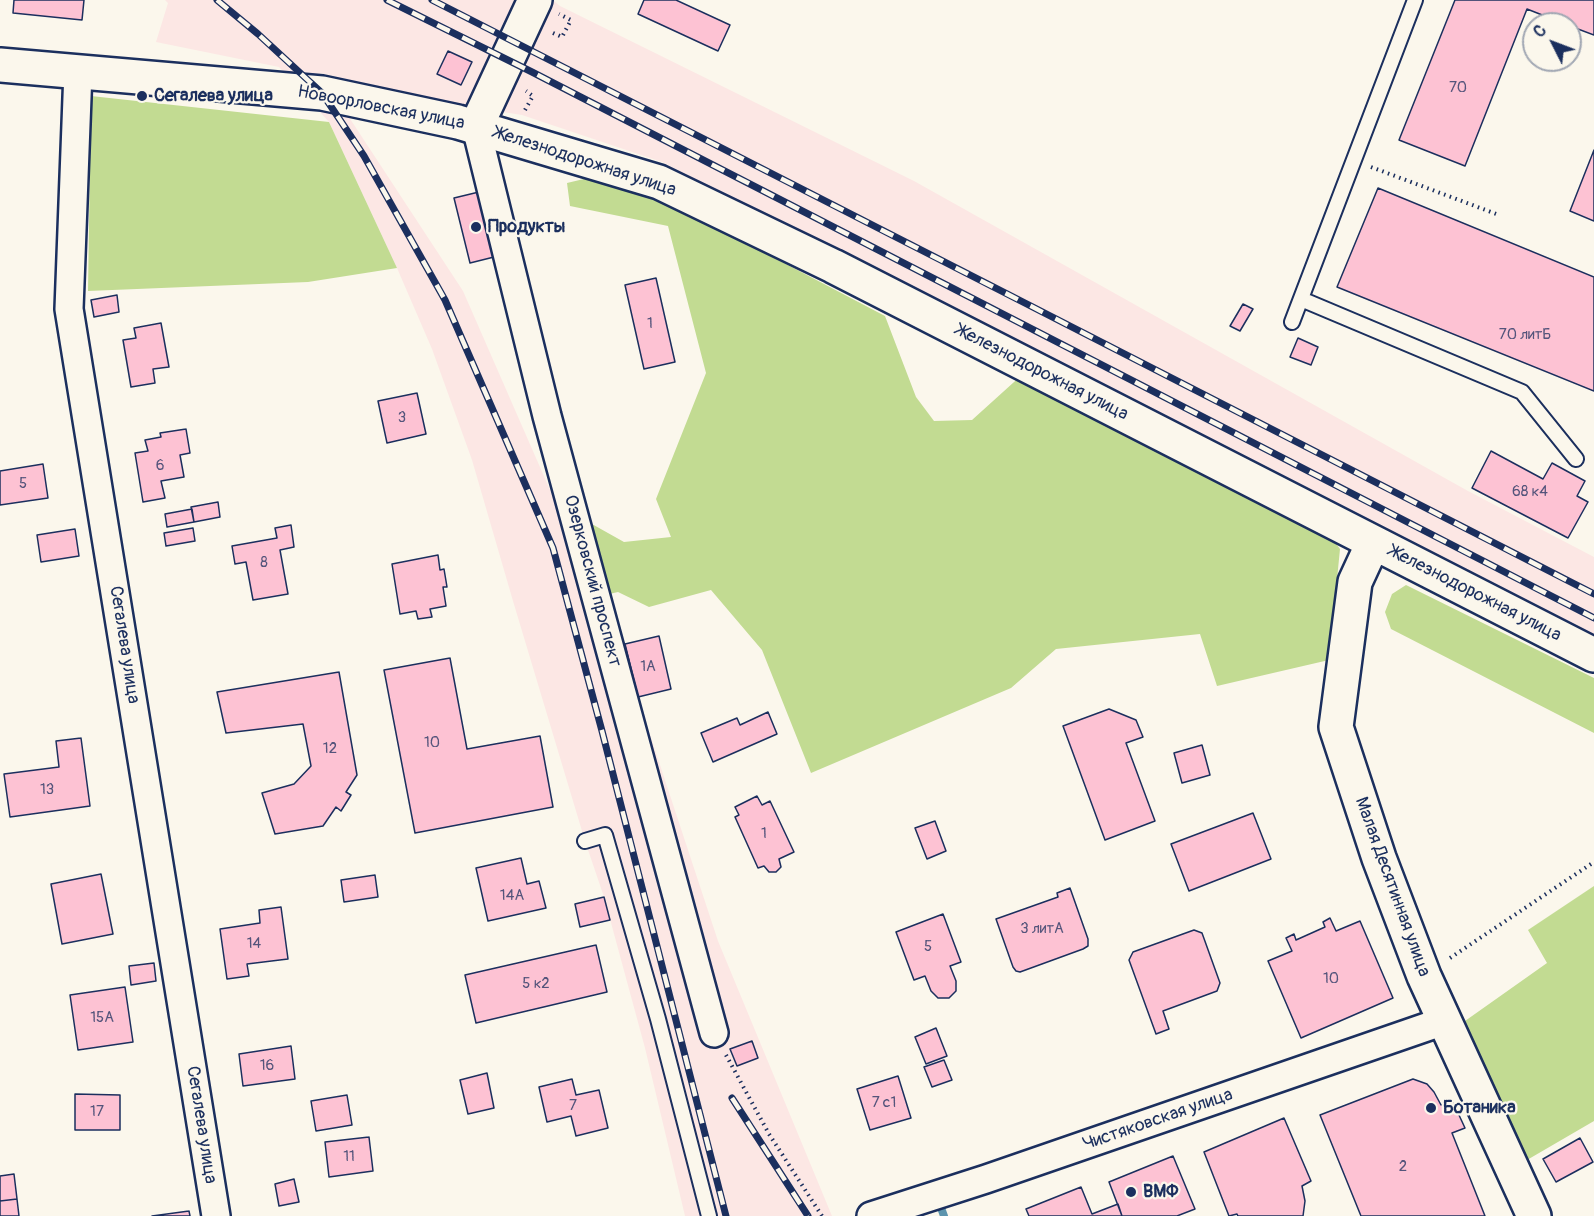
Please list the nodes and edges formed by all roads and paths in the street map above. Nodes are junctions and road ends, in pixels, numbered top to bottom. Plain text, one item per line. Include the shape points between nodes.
1 (535, 0) edge
2 (1415, 0) edge
3 (0, 65) edge
4 (78, 71) junction
5 (476, 127) junction
6 (1354, 161) junction
7 (1499, 215) dead end
8 (1301, 299) junction
9 (1292, 322) dead end
10 (1576, 459) dead end
11 (1335, 523) junction
12 (1374, 543) junction
13 (1355, 582) junction
14 (1594, 655) edge
15 (585, 841) dead end
16 (1594, 862) edge
17 (1424, 976) junction
18 (1444, 1021) junction
19 (714, 1033) joint
20 (216, 1216) edge
21 (709, 1216) edge
22 (822, 1216) edge
23 (871, 1216) edge
24 (1534, 1216) edge

1 - 5 street
2 - 6 lane
3 - 4 street, Новоорловская улица
4 - 5 street, Новоорловская улица via 322,93
4 - 20 street, Сегалева улица via 69,309
5 - 11 street, Железнодорожная улица via 659,183 833,266
5 - 19 street, Озерковский проспект via 548,416
6 - 7 path
6 - 8 lane
8 - 9 lane
8 - 10 lane via 1522,392
11 - 12 street, Железнодорожная улица
11 - 13 street via 1353,557
12 - 13 street, Малая Десятинная улица
12 - 14 street, Железнодорожная улица
13 - 17 street, Малая Десятинная улица via 1336,727 1379,858
15 - 21 lane via 605,835
16 - 17 path
17 - 18 street, Малая Десятинная улица
18 - 23 street, Чистяковская улица
18 - 24 street, Малая Десятинная улица
19 - 22 path via 769,1134

